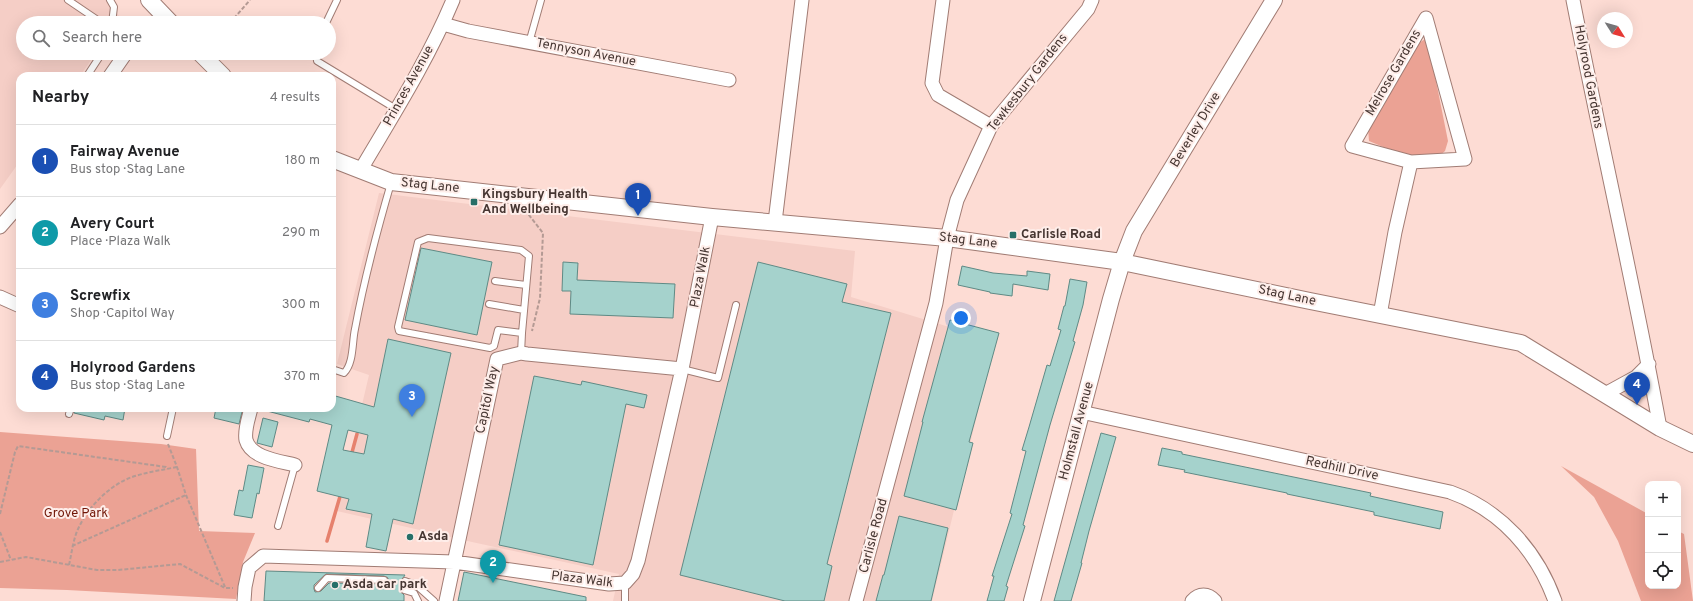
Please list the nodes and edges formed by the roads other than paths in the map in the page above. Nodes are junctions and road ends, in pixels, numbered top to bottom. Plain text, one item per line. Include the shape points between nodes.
1 (68, 0) edge
2 (110, 0) edge
3 (149, 0) edge
4 (336, 0) edge
5 (453, 0) edge
6 (541, 0) edge
7 (802, 0) edge
8 (943, 0) edge
9 (1092, 0) edge
10 (1274, 0) edge
11 (1573, 0) edge
12 (92, 16) edge
13 (113, 16) edge
14 (161, 16) edge
15 (329, 16) edge
16 (443, 24) junction
17 (529, 43) junction
18 (97, 60) edge
19 (121, 60) edge
20 (207, 60) edge
21 (317, 60) edge
22 (90, 72) edge
23 (113, 72) edge
24 (219, 72) edge
25 (335, 72) edge
26 (336, 73) edge
27 (729, 80) dead end
28 (396, 109) junction
29 (991, 126) junction
30 (336, 161) edge
31 (1411, 162) junction
32 (360, 171) junction
33 (391, 182) junction
34 (16, 209) edge
35 (712, 218) junction
36 (775, 222) junction
37 (0, 227) edge
38 (947, 238) junction
39 (1122, 262) junction
40 (495, 281) dead end
41 (526, 285) junction
42 (0, 297) edge
43 (16, 304) edge
44 (489, 304) dead end
45 (736, 305) dead end
46 (524, 310) junction
47 (1380, 315) junction
48 (522, 333) junction
49 (520, 353) junction
50 (1649, 364) junction
51 (682, 369) junction
52 (336, 370) edge
53 (1606, 394) junction
54 (173, 412) edge
55 (250, 412) edge
56 (1081, 412) junction
57 (1660, 428) junction
58 (167, 436) road end
59 (1693, 444) edge
60 (295, 465) joint
61 (278, 526) dead end
62 (454, 562) junction
63 (384, 580) dead end
64 (405, 580) dead end
65 (625, 583) junction
66 (318, 588) dead end
67 (404, 590) dead end
68 (417, 600) edge
69 (244, 601) edge
70 (434, 601) edge
71 (446, 601) edge
72 (625, 601) edge
73 (856, 601) edge
74 (1032, 601) edge
75 (1192, 601) edge
76 (1215, 601) edge
77 (1555, 601) edge

1 - 12 lane
2 - 13 lane via 114,7
3 - 14 street
4 - 15 lane
5 - 16 street, Princes Avenue
6 - 17 lane
7 - 36 street
8 - 29 street via 932,83 938,95
9 - 29 street, Tewkesbury Gardens
10 - 39 street, Beverley Drive via 1134,231
11 - 50 street, Holyrood Gardens
16 - 17 street, Tennyson Avenue
16 - 28 street, Princes Avenue
17 - 27 street, Tennyson Avenue
18 - 22 lane
19 - 23 street
20 - 24 street
21 - 25 lane
26 - 28 lane
28 - 32 street, Princes Avenue
29 - 38 street, Tewkesbury Gardens via 957,200
30 - 32 street, Stag Lane
31 - 31 street, Melrose Gardens via 1465,159 1426,18 1352,146
31 - 47 street
32 - 33 street, Stag Lane
33 - 35 street, Stag Lane
33 - 52 lane via 362,294 352,340 350,366 344,373
34 - 37 street
35 - 36 street, Stag Lane
35 - 51 street, Plaza Walk
36 - 38 street, Stag Lane
38 - 39 street, Stag Lane
38 - 73 street, Carlisle Road via 936,303
39 - 47 street, Stag Lane
39 - 56 street, Holmstall Avenue
40 - 41 lane
41 - 46 lane
41 - 48 lane via 529,256 522,250 422,239 418,242 398,327 401,333 490,348 494,346 498,330
42 - 43 street
44 - 46 lane
45 - 51 lane via 718,378
46 - 48 lane
47 - 53 street, Stag Lane via 1521,343
48 - 49 lane
49 - 51 street, Capitol Way
49 - 62 street, Capitol Way via 497,359
50 - 53 street via 1636,377
50 - 57 street, Holyrood Gardens
51 - 65 street, Plaza Walk via 638,561 633,574
53 - 57 street, Stag Lane
54 - 58 lane
55 - 60 street via 246,439 250,448 256,453
56 - 74 street, Holmstall Avenue
56 - 77 street, Redhill Drive via 1468,498 1489,511 1523,542 1537,562
57 - 59 street, Stag Lane
60 - 61 lane
62 - 65 street, Plaza Walk via 616,585
62 - 69 street, Plaza Walk via 264,556 249,568
62 - 71 street, Capitol Way
63 - 66 lane via 327,578
64 - 70 lane via 416,585
65 - 72 lane
67 - 68 lane via 414,593
75 - 76 street via 1202,594

